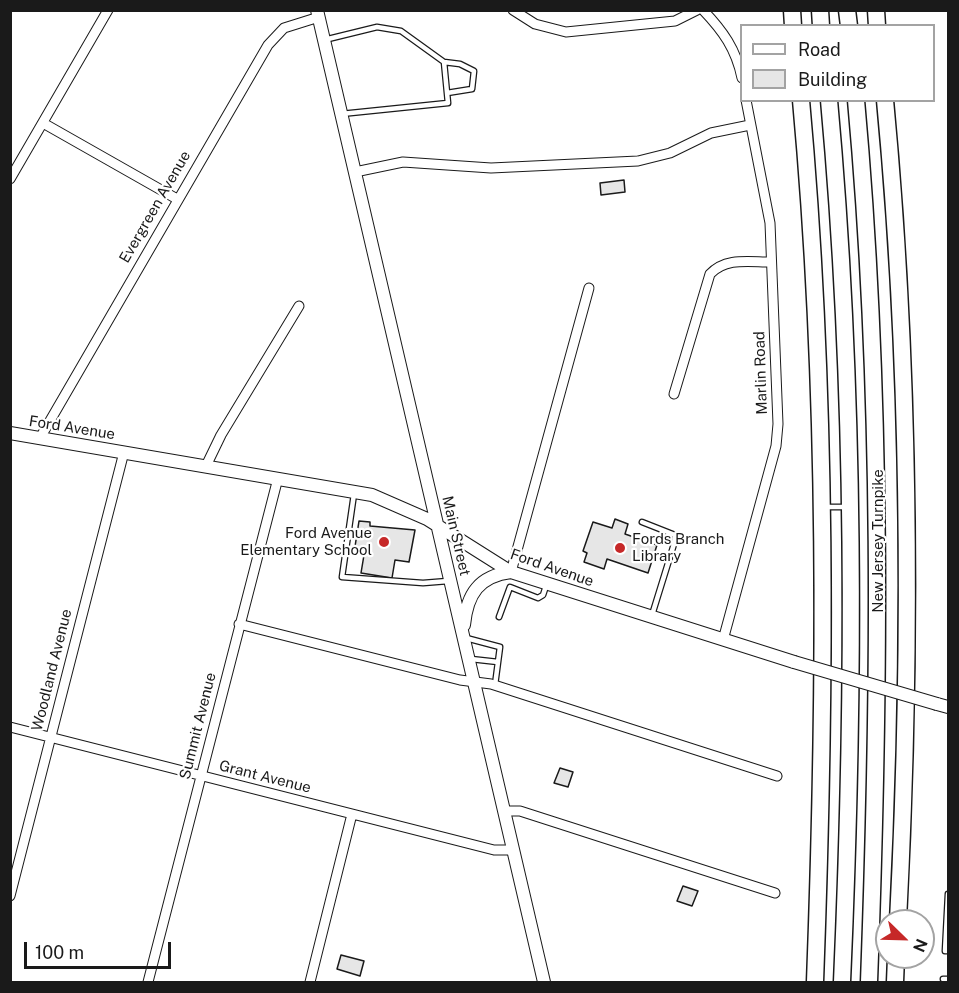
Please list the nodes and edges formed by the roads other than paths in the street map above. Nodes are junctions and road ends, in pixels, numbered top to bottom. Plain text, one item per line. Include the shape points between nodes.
1 (108, 10) edge
2 (513, 10) edge
3 (697, 10) edge
4 (703, 10) edge
5 (317, 14) edge
6 (324, 40) junction
7 (444, 62) junction
8 (740, 74) edge
9 (447, 93) junction
10 (746, 102) edge
11 (801, 102) edge
12 (829, 102) edge
13 (856, 102) edge
14 (885, 102) edge
15 (342, 114) junction
16 (43, 123) junction
17 (750, 125) junction
18 (355, 172) junction
19 (10, 179) edge
20 (177, 199) junction
21 (771, 262) junction
22 (589, 288) dead end
23 (298, 306) dead end
24 (674, 394) dead end
25 (10, 433) edge
26 (40, 438) junction
27 (124, 452) junction
28 (206, 466) junction
29 (278, 478) junction
30 (355, 491) junction
31 (822, 507) junction
32 (850, 507) junction
33 (642, 522) dead end
34 (438, 525) junction
35 (515, 573) junction
36 (450, 581) junction
37 (547, 583) junction
38 (514, 589) junction
39 (499, 617) dead end
40 (652, 617) junction
41 (239, 624) junction
42 (464, 637) junction
43 (723, 640) junction
44 (469, 660) junction
45 (498, 662) junction
46 (474, 682) junction
47 (495, 685) junction
48 (943, 705) edge
49 (10, 727) edge
50 (50, 737) junction
51 (201, 776) junction
52 (777, 776) dead end
53 (504, 811) junction
54 (352, 814) junction
55 (513, 850) junction
56 (775, 893) dead end
57 (948, 894) edge
58 (10, 896) edge
59 (898, 909) edge
60 (948, 951) edge
61 (148, 982) edge
62 (310, 982) edge
63 (544, 982) edge
64 (814, 982) edge
65 (843, 982) edge
66 (869, 982) edge

1 - 16 street
2 - 3 street via 535,24 566,32 675,21
4 - 8 street via 733,48
5 - 6 main road, Main Street
5 - 20 street, Evergreen Avenue via 274,36
6 - 7 lane via 377,27 401,31
6 - 15 main road, Main Street
7 - 9 lane
7 - 9 lane via 474,71 472,89
9 - 15 lane via 448,103
10 - 17 street, Marlin Road
11 - 31 highway via 813,253
12 - 32 highway, New Jersey Turnpike via 842,251
13 - 66 highway, New Jersey Turnpike via 872,309 878,489 878,656
14 - 59 highway, New Jersey Turnpike via 896,243 906,500 905,744
15 - 18 main road, Main Street
16 - 19 street
16 - 20 street
17 - 18 street via 711,133 670,153 638,161 491,168 402,162
17 - 21 street, Marlin Road via 770,223
18 - 34 main road, Main Street
20 - 26 street, Evergreen Avenue
21 - 24 street via 733,261 710,274
21 - 43 street, Marlin Road via 776,446
22 - 35 street
23 - 28 street
25 - 26 main road, Ford Avenue
26 - 27 main road, Ford Avenue
27 - 28 main road, Ford Avenue
27 - 50 street, Woodland Avenue
28 - 29 main road, Ford Avenue
29 - 30 main road, Ford Avenue
29 - 41 street, Summit Avenue
30 - 34 main road, Ford Avenue via 392,502
30 - 36 lane via 342,577
31 - 32 lane
31 - 64 highway via 821,751
32 - 65 highway, New Jersey Turnpike
33 - 40 lane via 675,535
34 - 35 main road, Ford Avenue
34 - 36 main road, Main Street
35 - 37 main road, Ford Avenue
35 - 38 lane
35 - 42 main road via 490,577 475,587 466,607
36 - 42 main road, Main Street
37 - 38 lane via 538,598
37 - 40 main road, Ford Avenue
38 - 39 lane via 510,587
40 - 43 main road, Ford Avenue
41 - 46 street
41 - 51 street, Summit Avenue
42 - 44 main road, Main Street
42 - 45 lane via 500,647
43 - 48 main road, Ford Avenue, bridge
44 - 45 lane
44 - 46 main road, Main Street
45 - 47 lane
46 - 47 street
46 - 53 main road, Main Street
47 - 52 street
49 - 50 street, Grant Avenue
50 - 51 street, Grant Avenue
50 - 58 street, Woodland Avenue
51 - 54 street, Grant Avenue
51 - 61 street, Summit Avenue
53 - 55 main road, Main Street
53 - 56 street via 520,811
54 - 55 street, Grant Avenue via 494,850
54 - 62 street
55 - 63 main road, Main Street
57 - 60 lane

